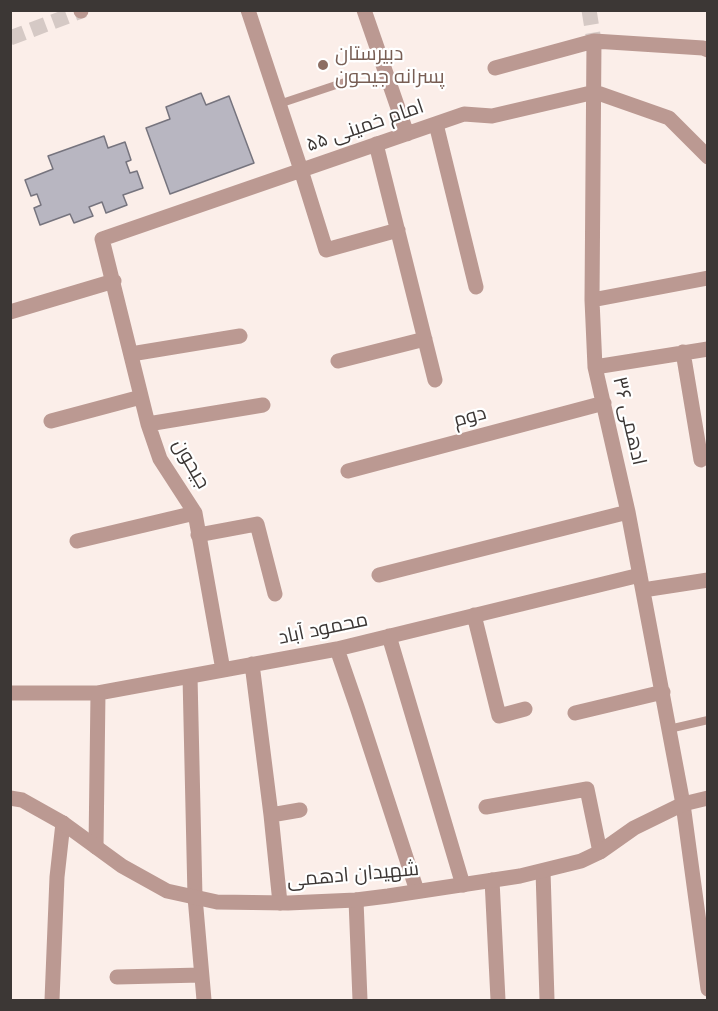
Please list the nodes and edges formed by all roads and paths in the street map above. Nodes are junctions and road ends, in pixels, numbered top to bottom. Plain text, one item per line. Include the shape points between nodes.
1 (248, 10) edge
2 (364, 10) edge
3 (594, 41) junction
4 (708, 50) edge
5 (495, 68) dead end
6 (348, 81) dead end
7 (595, 92) junction
8 (279, 104) junction
9 (436, 123) junction
10 (406, 134) junction
11 (376, 144) junction
12 (708, 157) edge
13 (301, 170) junction
14 (398, 230) junction
15 (708, 278) edge
16 (114, 281) junction
17 (476, 287) dead end
18 (592, 300) junction
19 (10, 312) edge
20 (240, 336) dead end
21 (425, 339) junction
22 (708, 349) edge
23 (683, 352) junction
24 (131, 354) junction
25 (338, 361) dead end
26 (595, 366) junction
27 (435, 380) dead end
28 (141, 397) junction
29 (604, 403) junction
30 (263, 405) dead end
31 (51, 421) dead end
32 (148, 424) junction
33 (702, 460) dead end
34 (348, 471) dead end
35 (628, 512) junction
36 (195, 513) junction
37 (198, 535) junction
38 (77, 542) dead end
39 (379, 575) dead end
40 (708, 580) edge
41 (642, 583) junction
42 (275, 594) dead end
43 (474, 615) junction
44 (389, 636) junction
45 (337, 649) junction
46 (252, 664) junction
47 (223, 670) junction
48 (190, 676) junction
49 (663, 692) junction
50 (10, 693) edge
51 (98, 693) junction
52 (525, 709) dead end
53 (575, 713) dead end
54 (708, 720) edge
55 (669, 729) junction
56 (10, 798) edge
57 (708, 798) edge
58 (683, 804) junction
59 (486, 807) dead end
60 (300, 810) dead end
61 (271, 815) junction
62 (63, 823) junction
63 (96, 847) junction
64 (600, 852) junction
65 (543, 871) junction
66 (492, 880) junction
67 (463, 885) junction
68 (417, 891) junction
69 (195, 897) junction
70 (356, 900) junction
71 (280, 903) junction
72 (201, 975) junction
73 (117, 977) dead end
74 (708, 989) edge
75 (52, 1000) edge
76 (204, 1000) edge
77 (360, 1000) edge
78 (498, 1000) edge
79 (547, 1000) edge

1 - 8 street
2 - 10 street
3 - 4 street
3 - 5 street
3 - 7 street, ادهمی ۳۶
6 - 8 lane
7 - 9 street, امام خمینی ۵۵ via 492,116 464,114
7 - 12 street via 669,118
7 - 18 street, ادهمی ۳۶
8 - 13 street
9 - 10 street, امام خمینی ۵۵
9 - 17 street
10 - 11 street, امام خمینی ۵۵
11 - 13 street, امام خمینی ۵۵
11 - 14 street
13 - 14 street via 326,250
13 - 16 street, امام خمینی ۵۵ via 102,239
14 - 21 street
15 - 18 street
16 - 19 street
16 - 24 street, جیحون
18 - 26 street, ادهمی ۳۶
20 - 24 street
21 - 25 street
21 - 27 street
22 - 23 street
23 - 26 street
23 - 33 street
24 - 28 street, جیحون
26 - 29 street, ادهمی ۳۶
28 - 31 street
28 - 32 street, جیحون
29 - 34 street, دوم
29 - 35 street, ادهمی ۳۶
30 - 32 street
32 - 36 street, جیحون via 160,459
35 - 39 street
35 - 41 street, ادهمی ۳۶
36 - 37 street, جیحون
36 - 38 street
37 - 42 street via 257,524
37 - 47 street, جیحون
40 - 41 street, محمود آباد
41 - 43 street, محمود آباد
41 - 49 street, ادهمی ۳۶
43 - 44 street, محمود آباد
43 - 52 street via 499,716
44 - 45 street, محمود آباد
44 - 67 street
45 - 46 street, محمود آباد
45 - 68 street
46 - 47 street, محمود آباد
46 - 61 street
47 - 48 street, محمود آباد
48 - 51 street, محمود آباد
48 - 69 street
49 - 53 street
49 - 55 street, ادهمی ۳۶
50 - 51 street, محمود آباد
51 - 63 street
54 - 55 lane
55 - 58 street, ادهمی ۳۶
56 - 62 street, شهیدان ادهمی via 22,800
57 - 58 street, شهیدان ادهمی
58 - 64 street, شهیدان ادهمی via 634,828
58 - 74 street, ادهمی ۳۶
59 - 64 street via 587,789
60 - 61 street
61 - 71 street
62 - 63 street, شهیدان ادهمی
62 - 75 street
63 - 69 street, شهیدان ادهمی via 167,891
64 - 65 street, شهیدان ادهمی
65 - 66 street, شهیدان ادهمی
65 - 79 street
66 - 67 street, شهیدان ادهمی
66 - 78 street
67 - 68 street, شهیدان ادهمی
68 - 70 street, شهیدان ادهمی
69 - 71 street, شهیدان ادهمی via 217,902
69 - 72 street
70 - 71 street, شهیدان ادهمی
70 - 77 street
72 - 73 street
72 - 76 street

